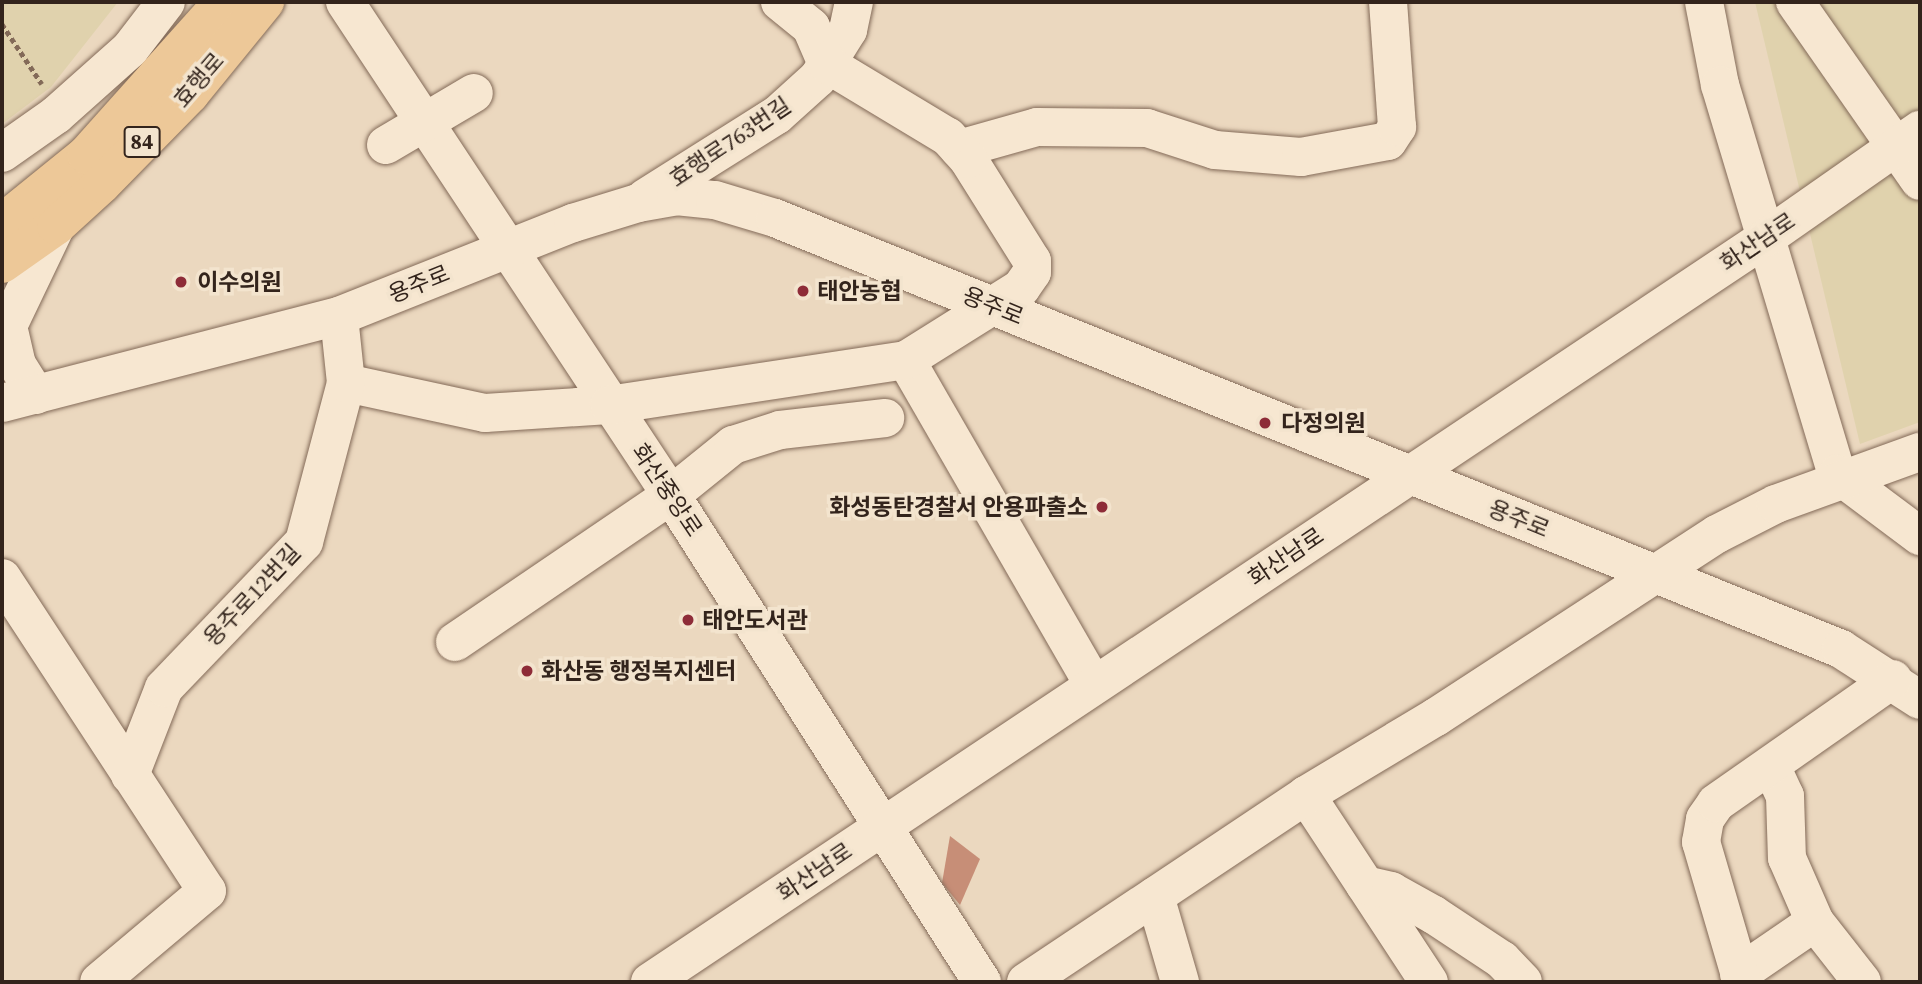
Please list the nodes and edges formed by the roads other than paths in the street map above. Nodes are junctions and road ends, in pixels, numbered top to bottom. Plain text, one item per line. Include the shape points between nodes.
1 (166, 2) edge
2 (223, 2) edge
3 (265, 2) edge
4 (345, 2) edge
5 (780, 2) edge
6 (854, 2) edge
7 (1388, 2) edge
8 (1704, 2) edge
9 (1795, 2) edge
10 (827, 64) junction
11 (474, 93) dead end
12 (427, 124) junction
13 (1908, 138) edge
14 (386, 145) dead end
15 (959, 149) junction
16 (2, 153) edge
17 (1920, 181) edge
18 (638, 203) junction
19 (2, 223) edge
20 (56, 226) junction
21 (1767, 237) junction
22 (508, 248) junction
23 (2, 264) edge
24 (993, 306) junction
25 (340, 316) junction
26 (906, 360) junction
27 (346, 383) junction
28 (13, 396) edge
29 (609, 405) junction
30 (885, 418) dead end
31 (1920, 452) edge
32 (1409, 474) junction
33 (1844, 479) junction
34 (671, 495) junction
35 (1920, 536) edge
36 (1657, 575) junction
37 (2, 578) edge
38 (455, 642) dead end
39 (1094, 685) junction
40 (1907, 689) edge
41 (1771, 766) junction
42 (130, 775) junction
43 (1306, 795) junction
44 (882, 827) junction
45 (1365, 885) junction
46 (1155, 896) junction
47 (1815, 922) junction
48 (1741, 978) edge
49 (99, 982) edge
50 (650, 982) edge
51 (982, 982) edge
52 (1026, 982) edge
53 (1180, 982) edge
54 (1429, 982) edge
55 (1523, 982) edge
56 (1862, 982) edge

1 - 16 street via 130,49 56,115
2 - 19 main road, 효행로 / 84 via 86,155
3 - 20 main road, 효행로 / 84 via 190,94
4 - 12 street, 화산중앙로
5 - 10 street via 811,27
6 - 10 street, 효행로763번길 via 848,30
7 - 15 street via 1397,127 1388,141 1301,157 1215,150 1147,128 1037,127
8 - 21 street via 1720,85
9 - 13 street
10 - 15 street via 948,137
10 - 18 street, 효행로763번길 via 777,115
11 - 12 street
12 - 14 street
12 - 22 street, 화산중앙로
13 - 17 street
13 - 21 street, 화산남로
15 - 24 street via 1032,261 1032,272 1021,288
18 - 22 street, 용주로
18 - 24 street, 용주로 via 676,196 727,204 775,218
20 - 23 main road, 효행로 / 84
20 - 28 street, 용주로 via 8,326 17,365
21 - 32 street, 화산남로
21 - 33 street via 1837,474
22 - 25 street, 용주로
22 - 29 street, 화산중앙로
24 - 26 street
24 - 32 street, 용주로
25 - 27 street, 용주로12번길
25 - 28 street, 용주로
26 - 29 street
26 - 39 street
27 - 29 street via 485,413
27 - 42 street, 용주로12번길 via 304,542 164,688
29 - 34 street, 화산중앙로
30 - 34 street via 780,430 733,444
31 - 33 street
32 - 36 street, 용주로
32 - 39 street, 화산남로
33 - 35 street
33 - 36 street via 1752,516
34 - 38 street
34 - 44 street, 화산중앙로
36 - 40 street, 용주로 via 1841,649
36 - 43 street
37 - 42 street
39 - 44 street, 화산남로
40 - 41 street
41 - 47 street via 1785,796 1787,858
41 - 48 street via 1716,803 1705,819 1701,842
42 - 49 street via 207,891
43 - 45 street
43 - 46 street
44 - 50 street, 화산남로
44 - 51 street, 화산중앙로
45 - 54 street
45 - 55 street via 1391,891 1434,915 1503,960
46 - 52 street
46 - 53 street
47 - 48 street
47 - 56 street

